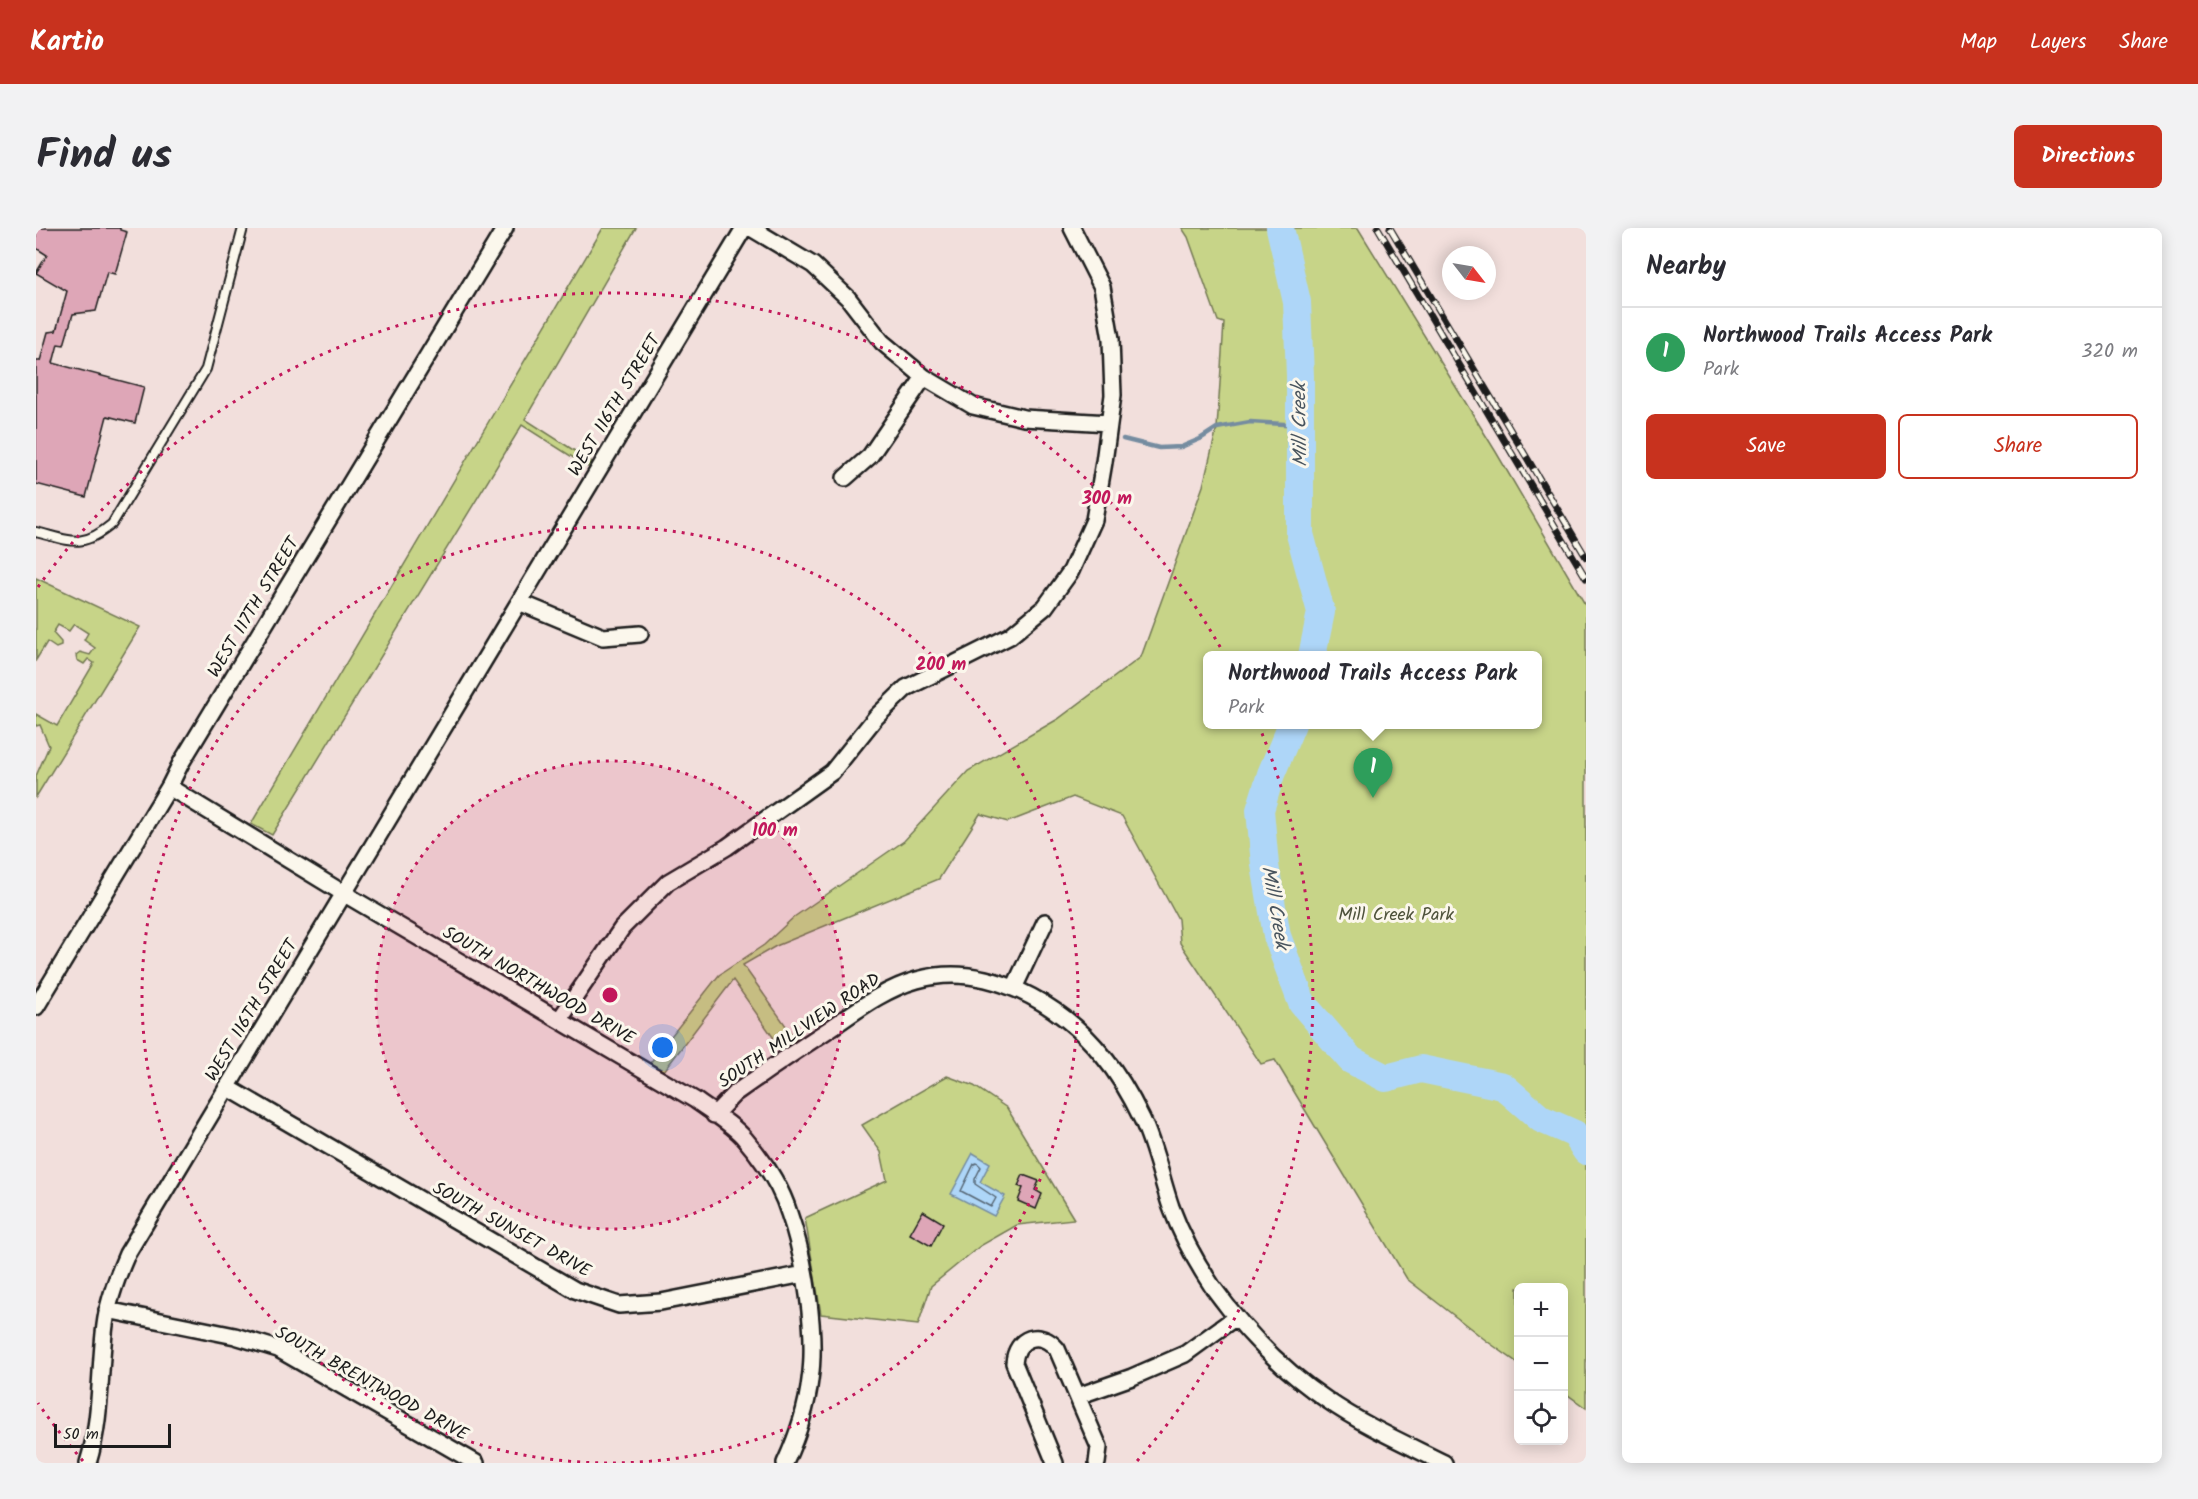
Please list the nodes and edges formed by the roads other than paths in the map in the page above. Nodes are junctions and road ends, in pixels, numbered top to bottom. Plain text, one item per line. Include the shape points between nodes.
1 (243, 228) edge
2 (505, 228) edge
3 (744, 228) edge
4 (751, 228) edge
5 (1072, 228) edge
6 (924, 377) junction
7 (1109, 423) junction
8 (845, 478) dead end
9 (36, 532) edge
10 (519, 602) junction
11 (640, 634) dead end
12 (169, 787) junction
13 (344, 893) junction
14 (1046, 922) dead end
15 (1014, 988) junction
16 (36, 1006) edge
17 (560, 1019) junction
18 (227, 1087) junction
19 (714, 1114) junction
20 (804, 1274) junction
21 (107, 1310) junction
22 (1236, 1317) junction
23 (1078, 1396) junction
24 (88, 1463) edge
25 (477, 1463) edge
26 (785, 1463) edge
27 (1055, 1463) edge
28 (1097, 1463) edge
29 (1444, 1463) edge

1 - 9 lane via 206,369 112,524 95,538 75,542
2 - 12 street, WEST 117TH STREET
3 - 10 street, WEST 116TH STREET
4 - 6 street via 813,265 848,298 882,342
5 - 7 street via 1102,287 1111,339 1113,394
6 - 7 street via 973,406 1024,418
6 - 8 street via 870,456
7 - 17 street via 1094,520 1071,571 1045,607 1010,636 906,688 876,717 832,772 727,847 669,882 622,928
10 - 11 street via 603,637
10 - 13 street, WEST 116TH STREET
12 - 13 street, SOUTH NORTHWOOD DRIVE
12 - 16 street, WEST 117TH STREET
13 - 17 street, SOUTH NORTHWOOD DRIVE
13 - 18 street, WEST 116TH STREET
14 - 15 street
15 - 19 street, SOUTH MILLVIEW ROAD via 984,978 951,975 918,980 887,992 734,1094
15 - 22 street, SOUTH MILLVIEW ROAD via 1073,1025 1102,1054 1126,1088 1143,1122 1172,1209 1189,1246
17 - 19 street, SOUTH NORTHWOOD DRIVE
18 - 20 street, SOUTH SUNSET DRIVE via 574,1290 619,1305 661,1302
18 - 21 street, WEST 116TH STREET via 127,1254
19 - 20 street, SOUTH NORTHWOOD DRIVE via 744,1137 769,1173 789,1213
20 - 26 street, SOUTH NORTHWOOD DRIVE via 812,1325 810,1381
21 - 24 street, WEST 116TH STREET via 98,1420
21 - 25 street, SOUTH BRENTWOOD DRIVE via 235,1336 278,1349
22 - 23 street via 1185,1354
22 - 29 street, SOUTH MILLVIEW ROAD via 1262,1345 1328,1401
23 - 27 street via 1052,1342 1037,1337 1017,1348 1016,1371
23 - 28 street via 1099,1447

